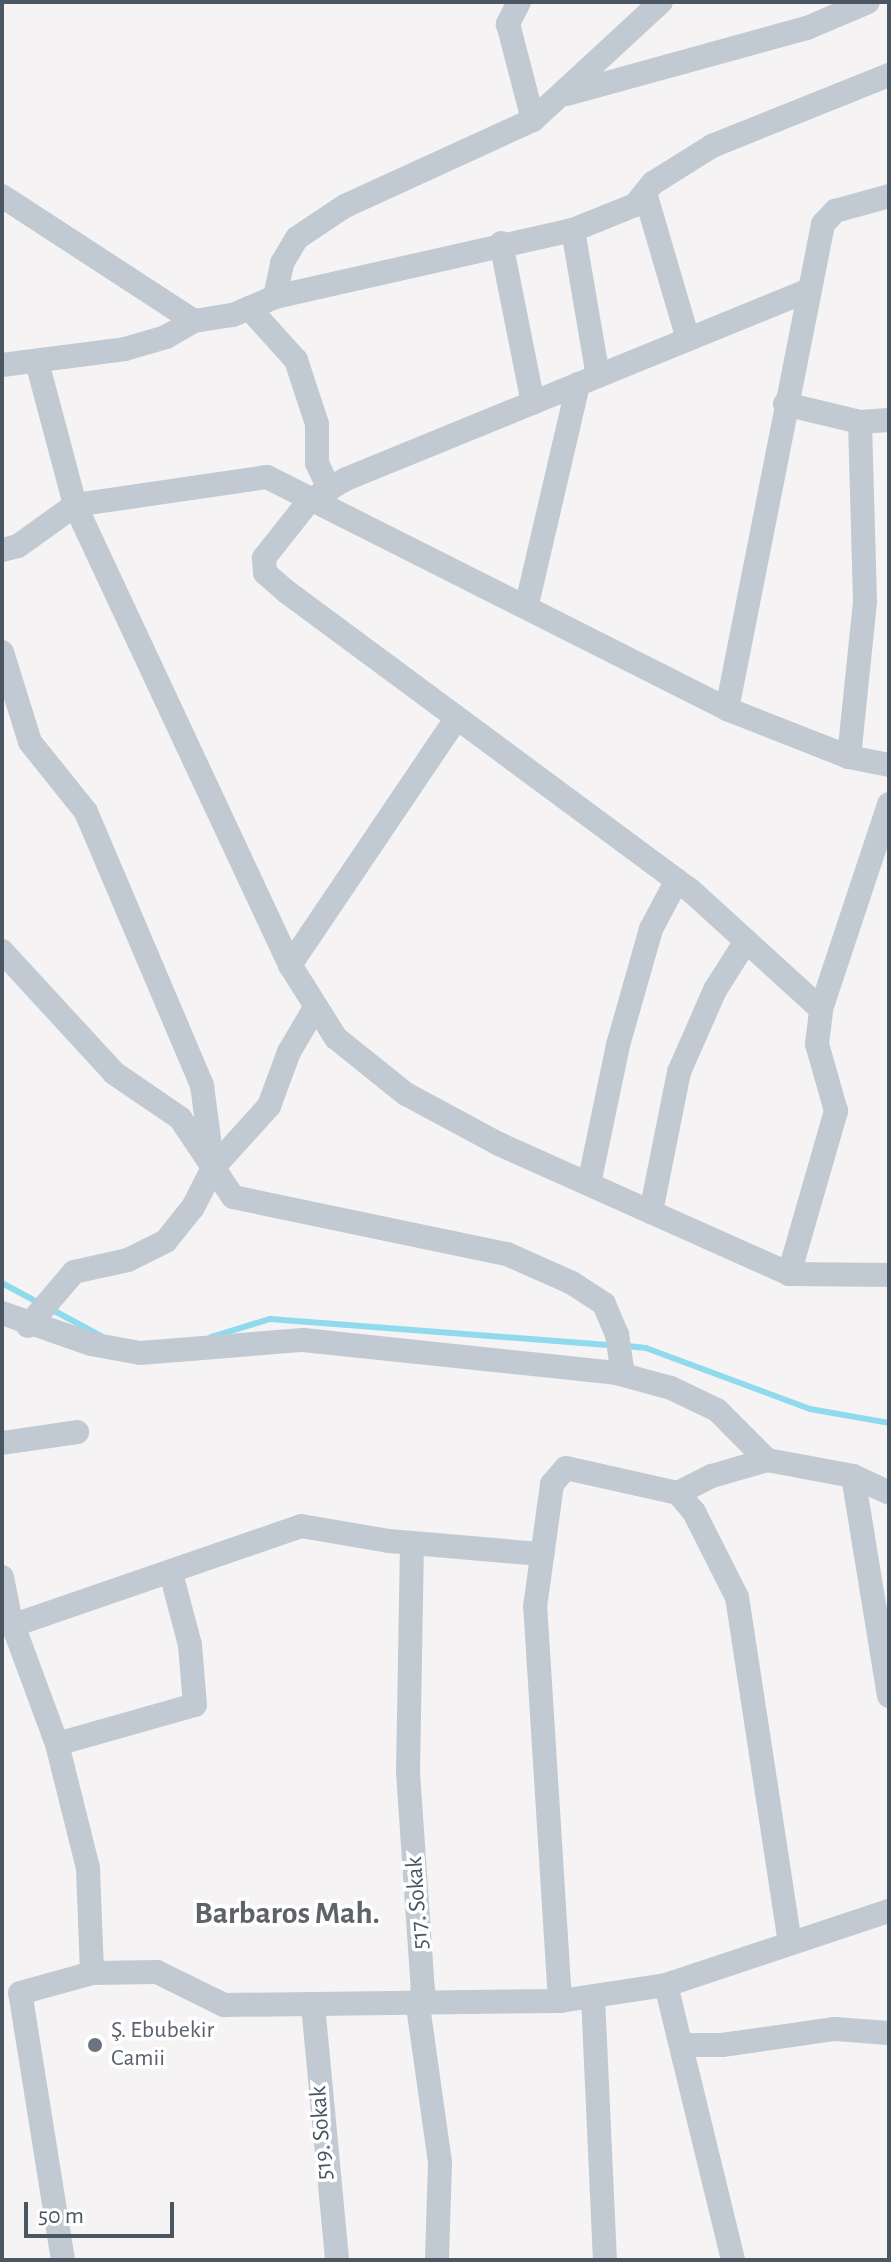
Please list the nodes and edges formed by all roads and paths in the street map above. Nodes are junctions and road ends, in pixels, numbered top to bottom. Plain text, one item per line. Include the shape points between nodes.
1 (519, 2) edge
2 (661, 2) edge
3 (868, 2) edge
4 (889, 75) edge
5 (561, 96) junction
6 (533, 120) junction
7 (645, 193) junction
8 (2, 196) edge
9 (889, 196) edge
10 (573, 230) junction
11 (501, 243) junction
12 (809, 290) junction
13 (275, 297) junction
14 (249, 308) junction
15 (194, 321) junction
16 (688, 339) junction
17 (37, 362) junction
18 (2, 365) edge
19 (588, 380) junction
20 (533, 403) junction
21 (785, 404) junction
22 (889, 420) edge
23 (860, 422) junction
24 (319, 495) junction
25 (75, 505) junction
26 (2, 550) edge
27 (527, 604) junction
28 (2, 652) edge
29 (727, 709) junction
30 (455, 720) junction
31 (849, 757) junction
32 (889, 765) edge
33 (889, 804) edge
34 (878, 871) edge
35 (677, 880) junction
36 (746, 941) junction
37 (2, 951) edge
38 (290, 965) junction
39 (316, 1006) junction
40 (821, 1009) junction
41 (213, 1168) junction
42 (589, 1184) junction
43 (651, 1212) junction
44 (789, 1274) junction
45 (889, 1275) edge
46 (2, 1313) edge
47 (32, 1321) junction
48 (623, 1375) junction
49 (77, 1432) dead end
50 (2, 1443) edge
51 (767, 1460) junction
52 (853, 1476) junction
53 (678, 1493) junction
54 (889, 1493) edge
55 (412, 1543) junction
56 (542, 1554) junction
57 (171, 1573) junction
58 (2, 1577) edge
59 (9, 1620) edge
60 (889, 1696) edge
61 (57, 1744) junction
62 (889, 1911) edge
63 (790, 1943) junction
64 (92, 1973) junction
65 (666, 1985) junction
66 (11, 1995) edge
67 (593, 1997) junction
68 (560, 2001) junction
69 (313, 2005) junction
70 (418, 2006) junction
71 (889, 2033) edge
72 (682, 2045) junction
73 (63, 2260) edge
74 (337, 2260) edge
75 (437, 2260) edge
76 (605, 2260) edge
77 (733, 2260) edge

1 - 6 street via 508,24
2 - 5 street
3 - 5 street via 718,56
4 - 7 street via 712,146
5 - 6 street
6 - 13 street via 345,206 297,238 282,263
7 - 10 street via 635,205
7 - 16 street
8 - 15 street
9 - 12 street via 835,211 823,224
10 - 11 street
10 - 19 street
11 - 13 street
11 - 20 street
12 - 16 street
12 - 21 street
13 - 14 street
14 - 15 street
14 - 24 street via 296,360 317,424
15 - 17 street via 166,337 125,349
16 - 19 street
17 - 18 street
17 - 25 street
19 - 20 street
19 - 27 street
20 - 24 street
21 - 23 street
21 - 29 street
22 - 23 street
23 - 31 street via 865,601
24 - 25 street via 267,477
24 - 27 street
24 - 30 street via 264,558 265,573
25 - 26 street via 18,546
25 - 38 street
27 - 29 street
28 - 41 street via 30,742 86,812 196,1071 212,1134
29 - 31 street
30 - 35 street
30 - 38 street
31 - 32 street
33 - 34 street
34 - 40 street
35 - 36 street
35 - 42 street via 651,929
36 - 40 street
36 - 43 street via 715,990 679,1072
37 - 41 street via 114,1073 180,1118
38 - 39 street
39 - 41 street via 289,1052 269,1106
39 - 42 street via 336,1038 406,1094
40 - 44 street via 817,1044 836,1111
41 - 47 street via 193,1207 166,1241 128,1260 74,1272
41 - 48 street via 233,1197 507,1254 604,1304 617,1334
42 - 43 street
43 - 44 street
44 - 45 street
46 - 47 street
47 - 48 street via 140,1353 303,1340 558,1363
48 - 51 street via 671,1388 717,1410
49 - 50 street
51 - 52 street
51 - 53 street via 712,1476
52 - 54 street
52 - 60 street
53 - 56 street via 566,1468 552,1484
53 - 63 street via 694,1512 737,1597
55 - 56 street
55 - 57 street via 301,1526
55 - 70 street, 517. Sokak via 408,1772 423,1990
56 - 68 street via 535,1607
57 - 59 street
57 - 61 street via 190,1645 195,1705
58 - 59 street
59 - 61 street
61 - 64 street via 88,1868
62 - 63 street
63 - 65 street
64 - 66 street
64 - 69 street via 157,1972 224,2005
65 - 67 street
65 - 72 street
66 - 73 street
67 - 68 street
67 - 76 street
68 - 70 street
69 - 70 street
69 - 74 street, 519. Sokak
70 - 75 street, 517. Sokak via 440,2163
71 - 72 street via 835,2029 722,2045
72 - 77 street

